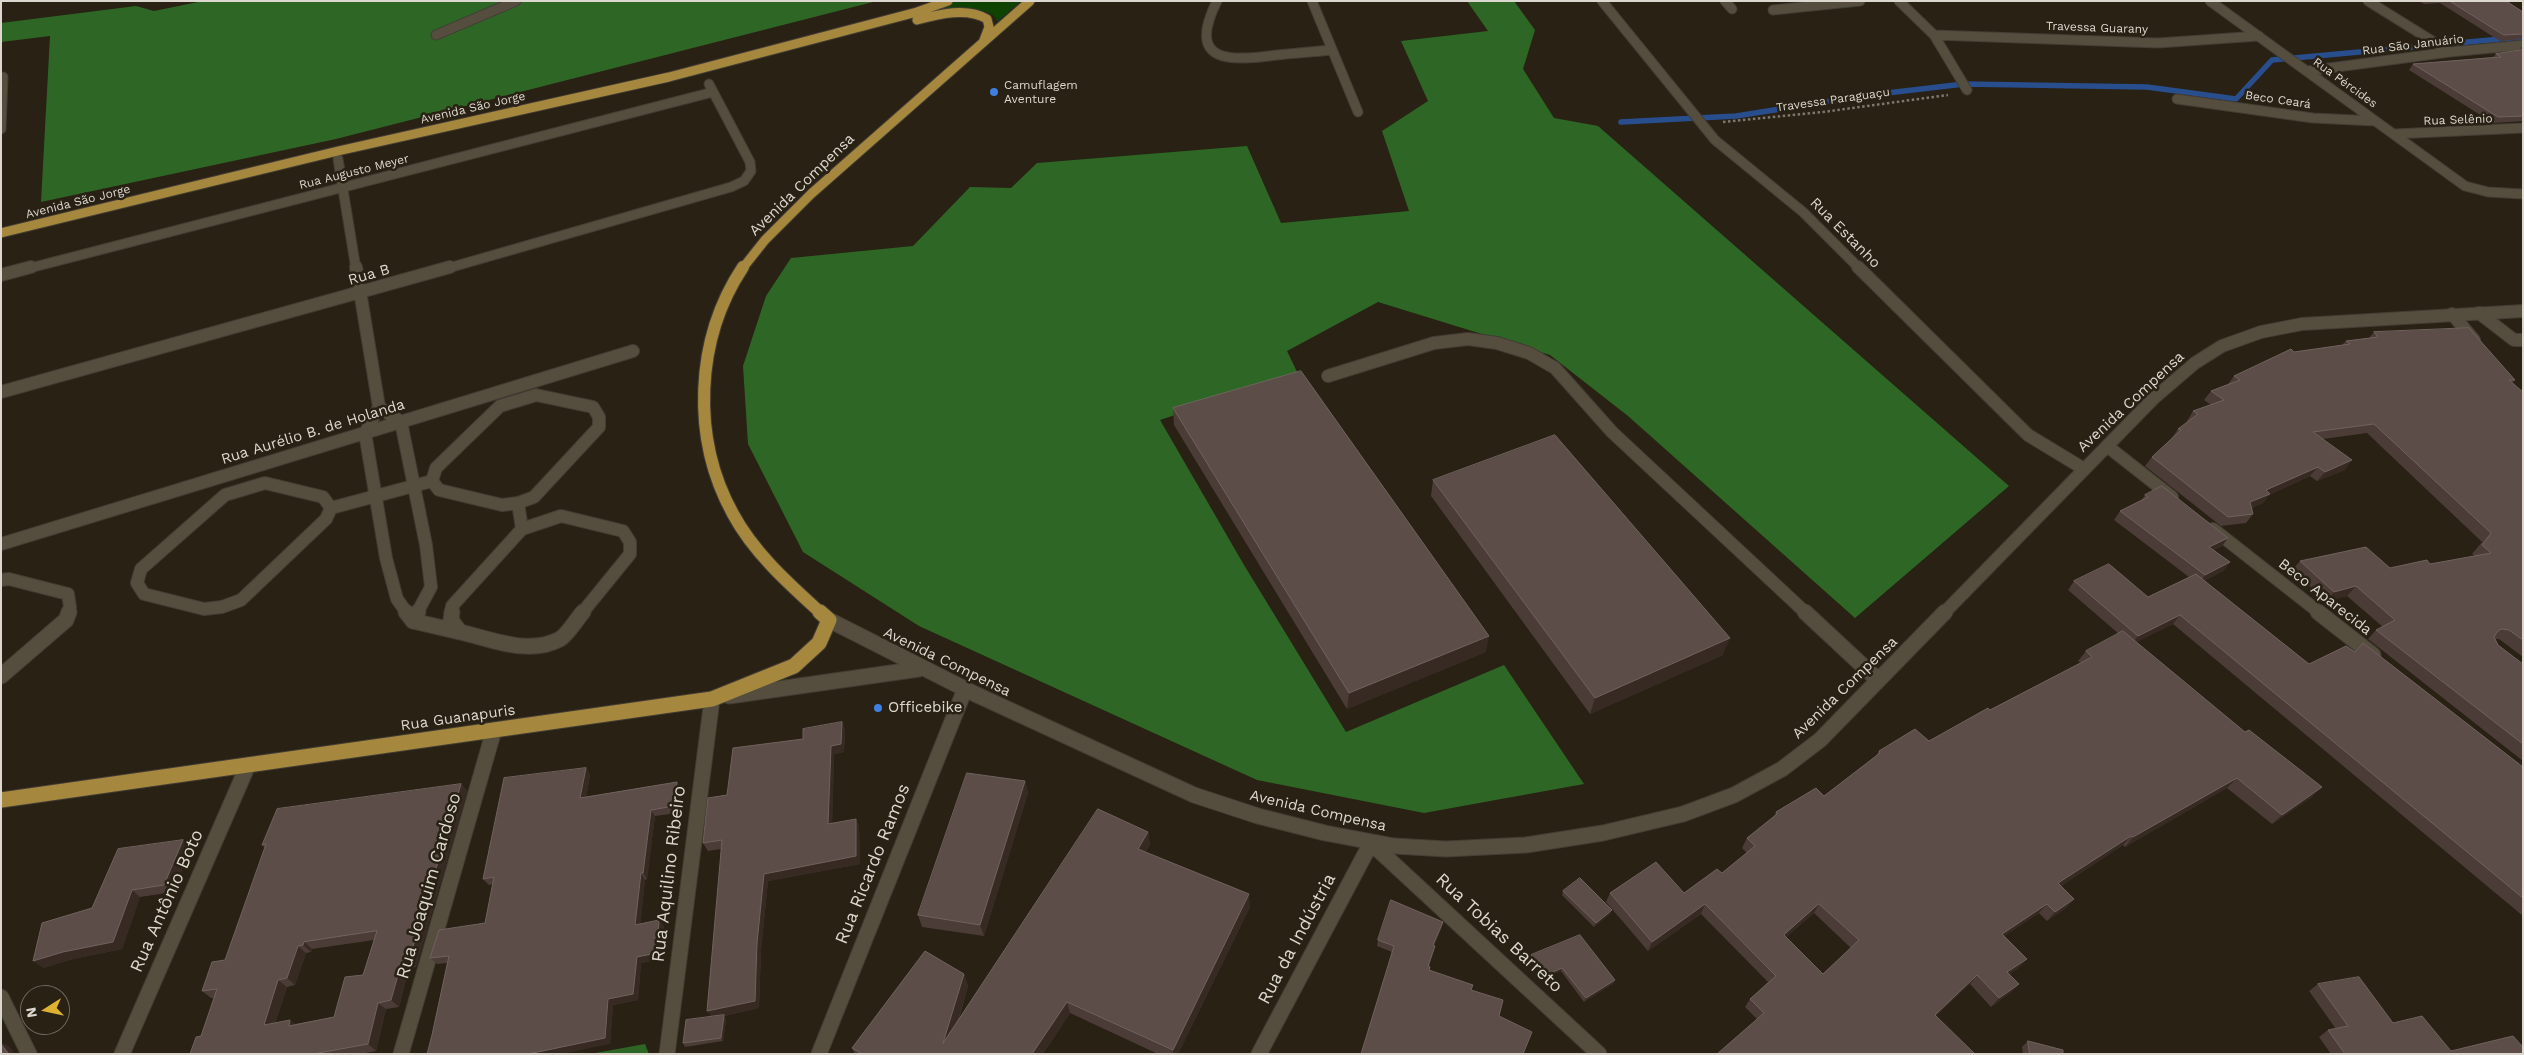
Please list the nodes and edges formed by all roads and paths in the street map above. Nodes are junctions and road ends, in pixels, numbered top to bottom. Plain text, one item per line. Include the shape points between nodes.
1 (516, 1) edge
2 (948, 1) edge
3 (1030, 1) edge
4 (1217, 1) edge
5 (1312, 1) edge
6 (1602, 1) edge
7 (1725, 1) edge
8 (1860, 1) edge
9 (1898, 1) edge
10 (2210, 1) edge
11 (2368, 1) edge
12 (1732, 8) dead end
13 (1773, 10) dead end
14 (436, 35) dead end
15 (1934, 35) junction
16 (2259, 36) junction
17 (983, 42) junction
18 (2523, 45) edge
19 (1331, 50) junction
20 (2450, 52) junction
21 (2306, 71) junction
22 (2, 77) edge
23 (1967, 90) joint
24 (2177, 99) dead end
25 (1358, 112) dead end
26 (2375, 121) junction
27 (1700, 124) junction
28 (2523, 128) edge
29 (1, 129) edge
30 (2394, 134) junction
31 (338, 159) junction
32 (248, 173) junction
33 (744, 181) joint
34 (344, 188) junction
35 (2523, 194) edge
36 (1, 233) edge
37 (1, 275) edge
38 (360, 293) junction
39 (2523, 311) edge
40 (2480, 313) junction
41 (2452, 314) junction
42 (2523, 340) edge
43 (633, 351) dead end
44 (2484, 351) edge
45 (1328, 376) dead end
46 (1, 392) edge
47 (515, 393) junction
48 (379, 407) junction
49 (401, 422) junction
50 (365, 433) junction
51 (2107, 446) junction
52 (2084, 469) junction
53 (242, 471) junction
54 (432, 481) junction
55 (414, 486) junction
56 (243, 488) junction
57 (375, 496) junction
58 (518, 503) junction
59 (331, 508) junction
60 (2186, 508) edge
61 (2201, 520) edge
62 (522, 529) junction
63 (1, 544) edge
64 (1, 580) edge
65 (829, 620) junction
66 (413, 621) junction
67 (460, 632) junction
68 (2382, 662) edge
69 (919, 668) junction
70 (1, 676) edge
71 (1878, 680) junction
72 (965, 689) junction
73 (712, 699) junction
74 (494, 730) junction
75 (248, 765) junction
76 (1, 800) edge
77 (1371, 843) junction
78 (1, 997) edge
79 (29, 1054) edge
80 (122, 1054) edge
81 (401, 1054) edge
82 (667, 1054) edge
83 (819, 1054) edge
84 (1259, 1054) edge
85 (1599, 1054) edge

1 - 14 street
2 - 32 main road, Avenida São Jorge via 669,77
3 - 17 main road, Avenida Compensa
4 - 19 street via 1207,22 1206,35 1210,48 1222,56 1241,59
5 - 19 street
6 - 27 street, Rua Estanho
7 - 12 street
8 - 13 street
9 - 15 street
10 - 16 street, Rua Pércides
11 - 20 street
15 - 16 street, Travessa Guarany via 2158,43
15 - 23 street
16 - 21 street, Rua Pércides
17 - 31 main road via 990,25 984,11 970,8 955,10 520,119
17 - 65 main road, Avenida Compensa via 781,224 752,256 729,291 714,328 704,372 704,420 714,468 733,513 760,551
18 - 20 street, Rua São Januário
19 - 25 street
20 - 21 street, Rua São Januário
21 - 26 street, Rua Pércides
22 - 29 street
23 - 27 path, Travessa Paraguaçu via 1961,94 1822,112
24 - 26 street, Beco Ceará via 2313,118
26 - 30 street, Rua Pércides
27 - 52 street, Rua Estanho via 1803,212 2006,416 2028,435
28 - 30 street, Rua Selênio
30 - 35 street, Rua Pércides via 2464,186
31 - 32 main road
31 - 34 street
32 - 36 main road, Avenida São Jorge
33 - 34 street, Rua Augusto Meyer via 751,172 750,162 711,88
33 - 38 street, Rua B
34 - 37 street, Rua Augusto Meyer
34 - 38 street
38 - 46 street, Rua B
38 - 48 street
39 - 40 street, Avenida Compensa
40 - 41 street, Avenida Compensa
40 - 42 street via 2514,340
41 - 44 street
41 - 51 street, Avenida Compensa via 2335,320 2253,334 2221,347 2188,368
43 - 47 street, Rua Aurélio B. de Holanda
45 - 71 street via 1434,344 1468,339 1498,343 1555,368 1612,432
47 - 49 street, Rua Aurélio B. de Holanda
47 - 54 street via 436,468
47 - 58 street via 593,407 599,417 599,427 534,497
48 - 49 street
48 - 50 street
49 - 50 street, Rua Aurélio B. de Holanda
49 - 55 street
50 - 53 street, Rua Aurélio B. de Holanda
50 - 57 street
51 - 52 street, Avenida Compensa
51 - 60 street
52 - 71 street, Avenida Compensa
53 - 56 street
53 - 63 street, Rua Aurélio B. de Holanda
54 - 55 street
54 - 58 street via 439,490 502,505
55 - 57 street
55 - 66 street via 431,587
56 - 59 street via 265,483 323,497
56 - 59 street via 225,495 141,569 137,583 144,594 204,609 241,600 326,519
57 - 59 street
57 - 66 street via 397,599
58 - 62 street
61 - 68 street, Beco Aparecida
62 - 67 street via 452,606 451,620
62 - 67 street via 539,521 561,516 570,518 623,531 630,542 630,554 560,638 525,647
64 - 70 street via 9,579 68,594 70,607 66,620
65 - 69 street, Avenida Compensa
65 - 73 main road via 819,643 794,666
66 - 67 street
69 - 72 street, Avenida Compensa
69 - 73 street, Rua Guanapuris
71 - 77 street, Avenida Compensa via 1820,740 1781,769 1734,794 1672,818 1616,832 1550,842 1487,847
72 - 77 street, Avenida Compensa via 1194,795 1278,822
72 - 83 street, Rua Ricardo Ramos
73 - 74 main road, Rua Guanapuris
73 - 82 street, Rua Aquilino Ribeiro
74 - 75 main road, Rua Guanapuris
74 - 81 street, Rua Joaquim Cardoso
75 - 76 main road, Rua Guanapuris
75 - 80 street, Rua Antônio Boto
77 - 84 street, Rua da Indústria
77 - 85 street, Rua Tobias Barreto
78 - 79 street

